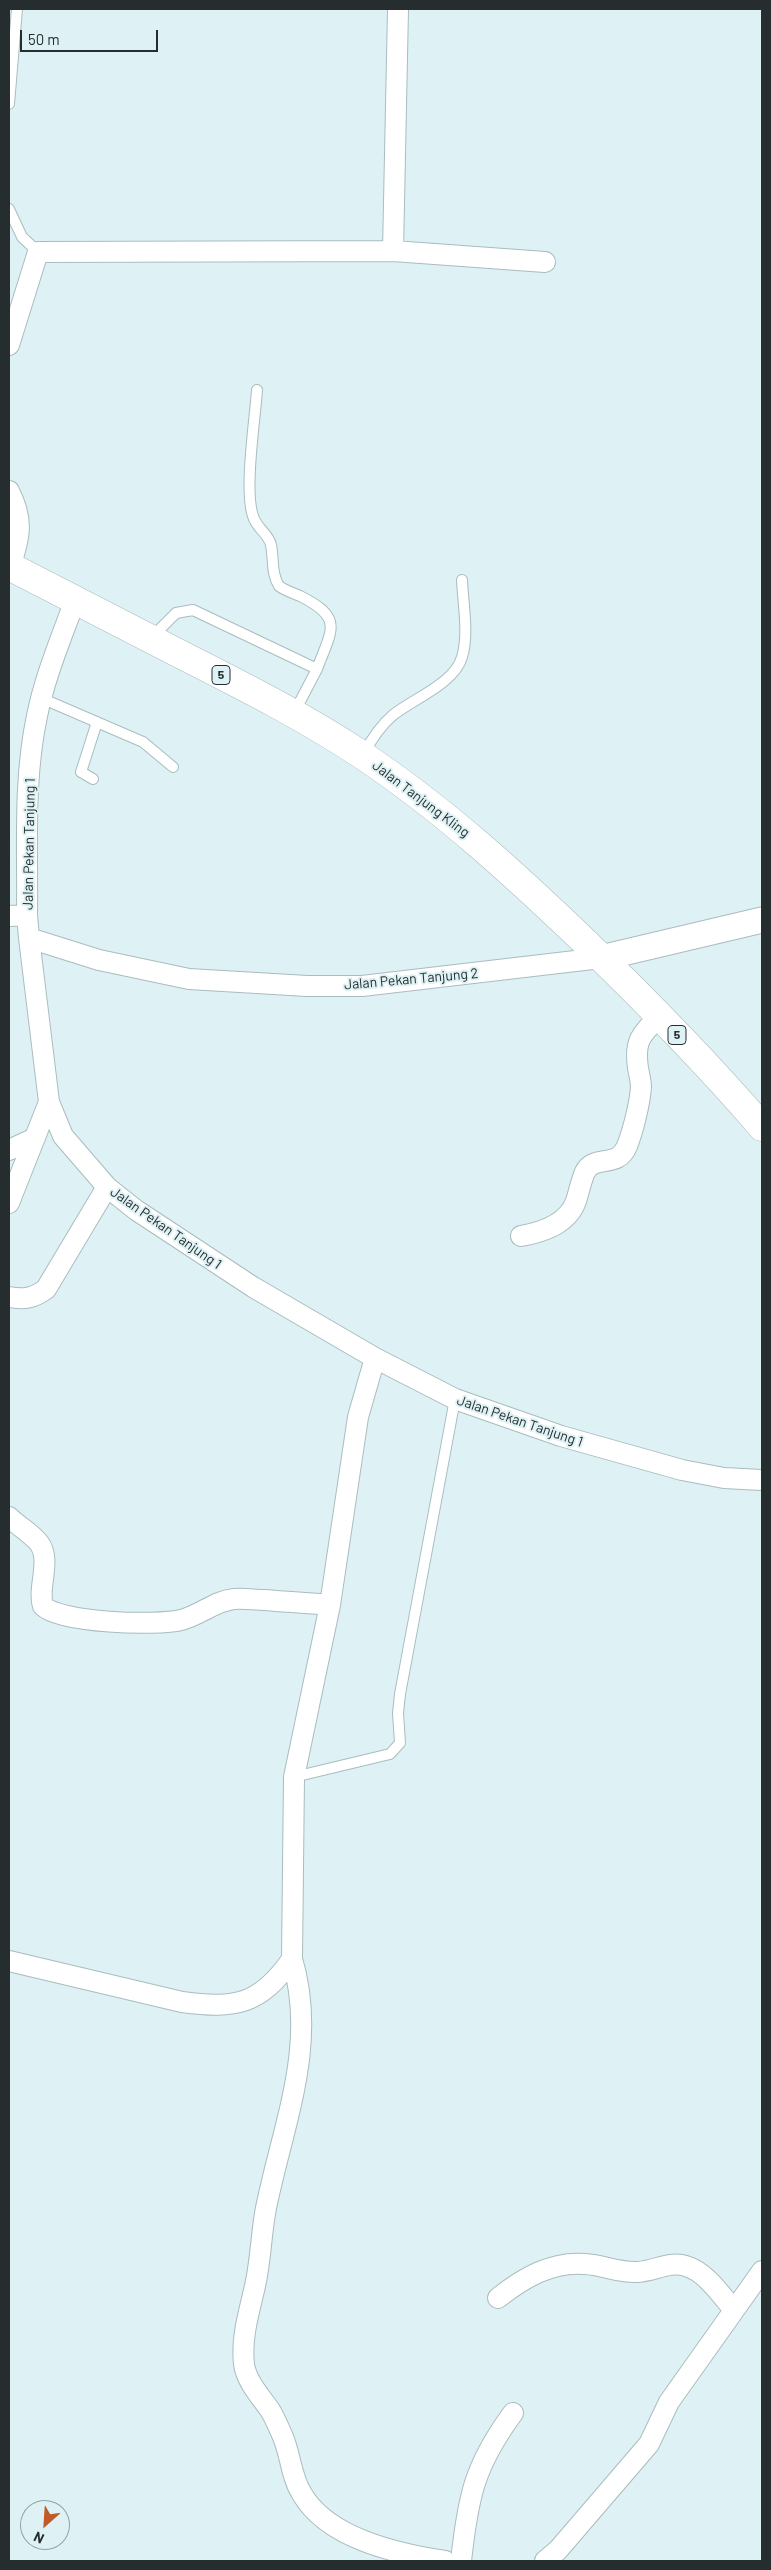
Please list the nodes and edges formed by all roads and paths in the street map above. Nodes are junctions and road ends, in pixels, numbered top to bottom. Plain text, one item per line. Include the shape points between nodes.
1 (17, 9) edge
2 (398, 9) edge
3 (9, 104) edge
4 (9, 210) edge
5 (393, 251) junction
6 (38, 252) junction
7 (545, 262) dead end
8 (9, 345) edge
9 (257, 390) dead end
10 (9, 491) edge
11 (10, 567) edge
12 (462, 580) dead end
13 (75, 600) junction
14 (150, 639) junction
15 (317, 669) junction
16 (41, 698) junction
17 (294, 713) junction
18 (97, 722) junction
19 (363, 756) junction
20 (173, 768) dead end
21 (92, 779) dead end
22 (18, 916) edge
23 (762, 920) edge
24 (29, 938) junction
25 (601, 958) junction
26 (660, 1016) junction
27 (49, 1102) junction
28 (762, 1127) edge
29 (35, 1138) junction
30 (9, 1150) edge
31 (107, 1187) junction
32 (9, 1203) edge
33 (521, 1236) dead end
34 (9, 1297) edge
35 (375, 1358) junction
36 (454, 1399) junction
37 (762, 1480) edge
38 (9, 1517) edge
39 (330, 1605) junction
40 (294, 1777) junction
41 (292, 1959) junction
42 (9, 1961) edge
43 (762, 2271) edge
44 (498, 2298) dead end
45 (734, 2310) junction
46 (513, 2413) dead end
47 (445, 2561) edge
48 (461, 2561) edge
49 (545, 2561) edge

1 - 3 lane
2 - 5 street
4 - 6 lane via 22,237
5 - 6 street
5 - 7 street
6 - 8 street
9 - 15 lane via 250,482 252,515 271,543 272,568 279,586 329,616 330,632
10 - 11 street via 18,507 20,526
11 - 13 highway, Jalan Tanjung Kling / 5
12 - 19 lane via 464,646 457,668 447,679 393,716 372,738
13 - 14 highway, Jalan Tanjung Kling / 5
13 - 16 street, Jalan Pekan Tanjung 1
14 - 15 lane via 176,613 193,610
14 - 17 highway, Jalan Tanjung Kling / 5
15 - 17 lane
16 - 18 lane
16 - 22 street, Jalan Pekan Tanjung 1 via 30,764
17 - 19 highway, Jalan Tanjung Kling / 5
18 - 20 lane via 143,742
18 - 21 lane via 81,772
19 - 25 highway, Jalan Tanjung Kling / 5 via 475,840
22 - 24 street, Jalan Pekan Tanjung 1
23 - 25 street, Jalan Pekan Tanjung 2
24 - 25 street, Jalan Pekan Tanjung 2 via 99,960 189,979 307,986 362,986
24 - 27 street, Jalan Pekan Tanjung 1
25 - 26 highway, Jalan Tanjung Kling / 5
26 - 28 highway, Jalan Tanjung Kling / 5
26 - 33 street via 645,1030 635,1052 641,1086 623,1155 615,1160 594,1163 586,1170 575,1203 566,1217 540,1233
27 - 29 street
27 - 31 street, Jalan Pekan Tanjung 1 via 63,1136
29 - 30 street
29 - 32 street
31 - 34 street via 46,1289 38,1296 25,1299
31 - 35 street, Jalan Pekan Tanjung 1 via 136,1210 253,1287
35 - 36 street, Jalan Pekan Tanjung 1
35 - 39 street via 358,1417
36 - 37 street, Jalan Pekan Tanjung 1 via 561,1436 672,1468 724,1478
36 - 40 lane via 400,1694 400,1743 390,1754
38 - 39 street via 40,1544 44,1558 41,1600 43,1606 54,1613 129,1624 183,1620 215,1603 236,1598
39 - 40 street
40 - 41 street
41 - 42 street via 277,1980 259,1995 237,2004 210,2006
41 - 47 street via 300,1993 299,2068 266,2208 243,2341 244,2367 284,2439 292,2474 302,2496 326,2520 354,2538 384,2549
43 - 45 street
44 - 45 street via 528,2277 564,2264 641,2272 672,2264 688,2266 704,2276
45 - 49 street via 669,2402 649,2444 564,2544
46 - 48 street via 483,2459 472,2487

